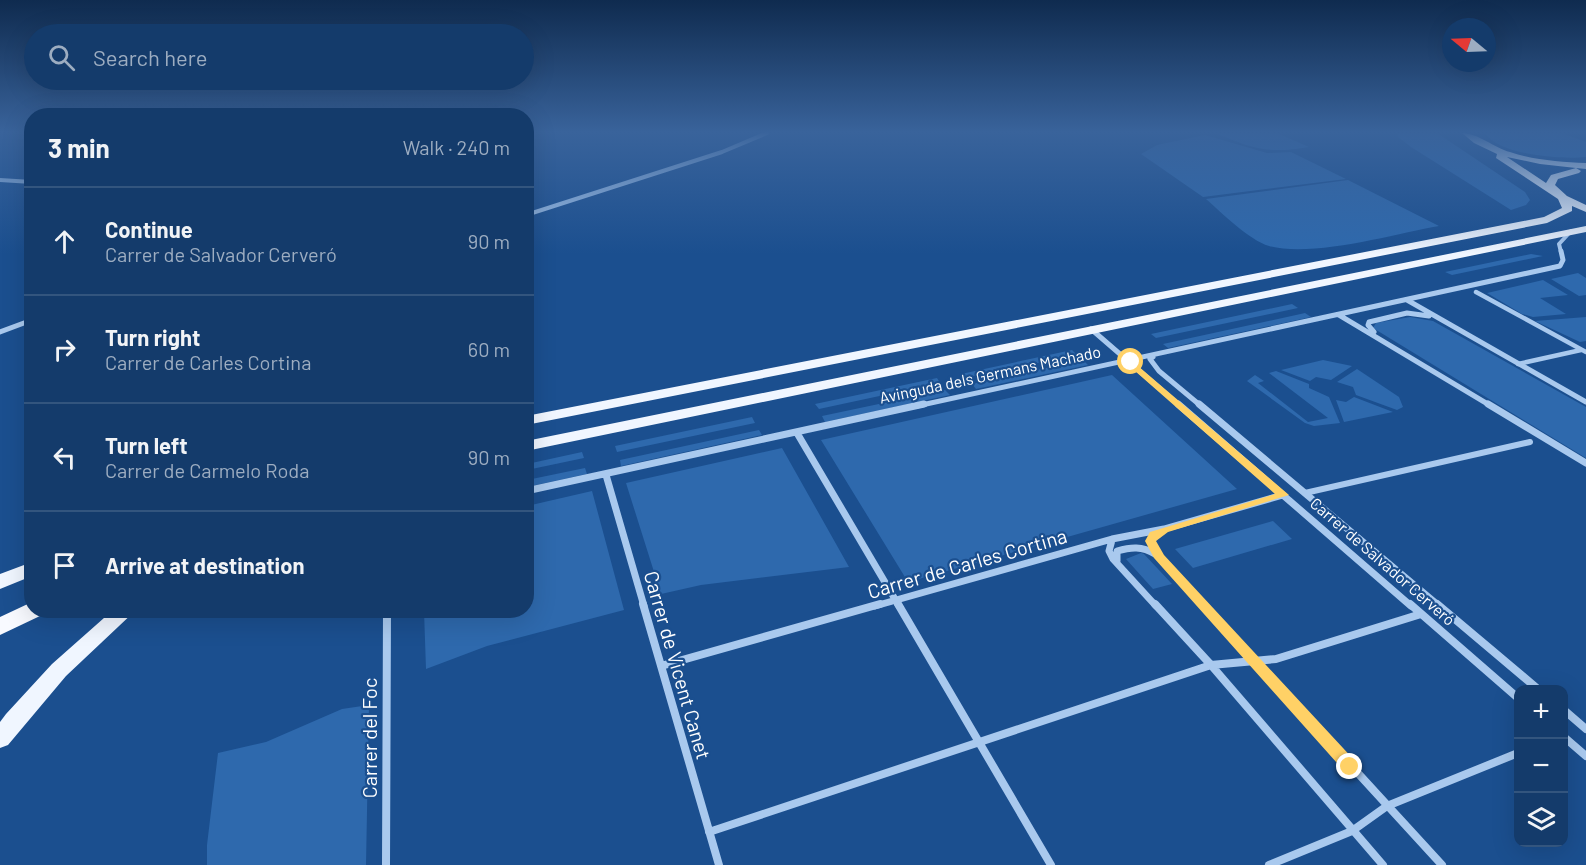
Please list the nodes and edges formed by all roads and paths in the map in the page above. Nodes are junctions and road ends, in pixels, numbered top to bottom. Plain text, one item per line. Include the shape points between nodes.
1 (656, 173) edge
2 (1525, 173) edge
3 (1573, 173) edge
4 (0, 180) edge
5 (24, 182) edge
6 (1561, 197) junction
7 (1586, 209) edge
8 (534, 212) edge
9 (1586, 228) edge
10 (1571, 231) junction
11 (1476, 292) dead end
12 (1407, 300) junction
13 (1339, 315) junction
14 (24, 323) edge
15 (1448, 324) junction
16 (1091, 329) junction
17 (0, 332) edge
18 (1384, 340) junction
19 (1585, 350) edge
20 (1154, 356) junction
21 (1129, 361) junction
22 (1518, 364) junction
23 (1586, 402) edge
24 (534, 419) edge
25 (797, 433) junction
26 (1530, 442) dead end
27 (534, 444) edge
28 (1586, 463) edge
29 (606, 475) junction
30 (534, 489) edge
31 (1305, 493) junction
32 (1283, 495) junction
33 (1164, 529) junction
34 (1112, 539) junction
35 (1160, 558) junction
36 (1117, 563) junction
37 (24, 572) edge
38 (0, 582) edge
39 (896, 601) junction
40 (1421, 614) junction
41 (24, 615) edge
42 (118, 618) edge
43 (387, 618) edge
44 (0, 627) edge
45 (1253, 662) junction
46 (1211, 665) junction
47 (661, 666) junction
48 (1533, 685) edge
49 (1514, 695) edge
50 (1568, 714) edge
51 (1586, 729) edge
52 (0, 738) edge
53 (1566, 739) edge
54 (979, 742) junction
55 (1514, 755) edge
56 (1586, 756) edge
57 (1387, 806) junction
58 (1352, 831) junction
59 (709, 832) junction
60 (386, 865) edge
61 (719, 865) edge
62 (1051, 865) edge
63 (1269, 865) edge
64 (1383, 865) edge
65 (1442, 865) edge

1 - 8 street
2 - 6 main road
3 - 6 main road via 1554,177 1550,185
4 - 5 street
6 - 7 main road
6 - 24 main road via 1568,209 1547,220
9 - 10 main road, Avinguda dels Germans Machado
10 - 12 street, Avinguda dels Germans Machado via 1559,244 1563,260 1560,266
10 - 16 main road, Avinguda dels Germans Machado
11 - 19 street
12 - 13 street, Avinguda dels Germans Machado
12 - 15 street
13 - 18 street
13 - 20 street, Avinguda dels Germans Machado
14 - 17 street
15 - 18 street via 1413,313 1369,322 1370,329
15 - 22 street
16 - 21 street, Carrer de Salvador Cerveró
16 - 27 main road, Avinguda dels Germans Machado
18 - 28 street
19 - 22 street
20 - 21 street, Avinguda dels Germans Machado
20 - 31 street, Carrer de Salvador Cerveró via 1150,359 1159,371
21 - 25 street, Avinguda dels Germans Machado
21 - 32 street, Carrer de Salvador Cerveró
22 - 23 street
25 - 29 street, Avinguda dels Germans Machado
25 - 39 street
26 - 31 street
29 - 30 street, Avinguda dels Germans Machado
29 - 47 street, Carrer de Vicent Canet
31 - 48 street, Carrer de Salvador Cerveró
32 - 33 street, Carrer de Carles Cortina
32 - 40 street, Carrer de Salvador Cerveró
33 - 34 street, Carrer de Carles Cortina
33 - 35 street via 1150,541
34 - 36 street via 1109,551
34 - 39 street, Carrer de Carles Cortina
35 - 36 street via 1134,547 1117,551
35 - 45 street
36 - 46 street
37 - 38 main road
39 - 47 street, Carrer de Carles Cortina
39 - 54 street
40 - 45 street via 1276,659
40 - 49 street, Carrer de Salvador Cerveró
41 - 44 highway
42 - 52 main road via 63,666
43 - 60 street, Carrer del Foc
45 - 46 street
45 - 57 street
46 - 54 street
46 - 58 street
47 - 59 street, Carrer de Vicent Canet
50 - 51 street
53 - 56 street
54 - 59 street
54 - 62 street
55 - 57 street
57 - 58 street
57 - 65 street
58 - 63 street
58 - 64 street
59 - 61 street, Carrer de Vicent Canet

